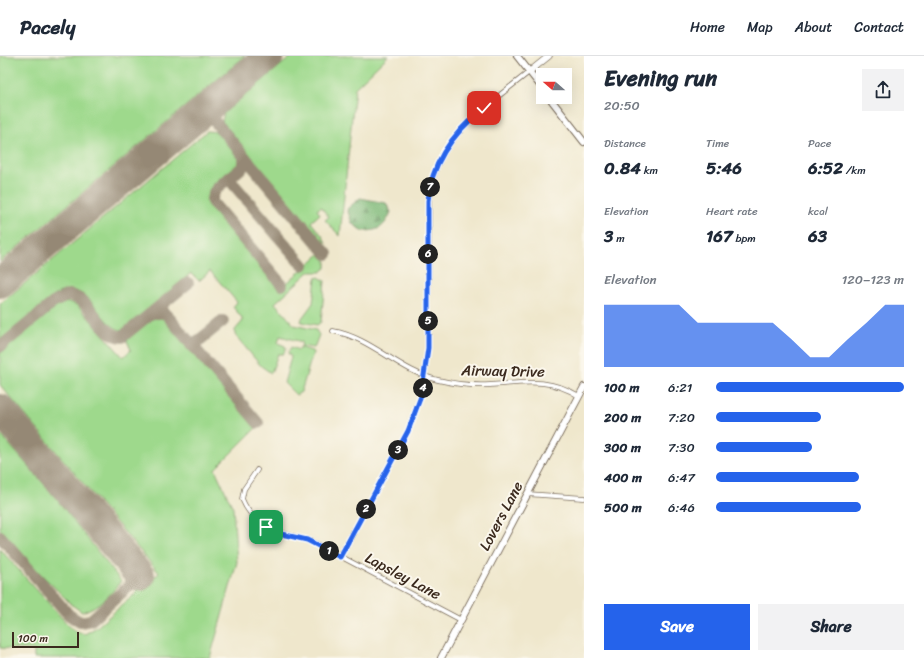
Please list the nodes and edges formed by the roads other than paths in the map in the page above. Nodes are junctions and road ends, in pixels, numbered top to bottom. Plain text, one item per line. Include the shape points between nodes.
1 (517, 56) edge
2 (549, 56) edge
3 (529, 72) junction
4 (536, 80) edge
5 (554, 104) edge
6 (584, 142) edge
7 (334, 331) dead end
8 (425, 375) junction
9 (584, 387) edge
10 (579, 396) junction
11 (257, 470) dead end
12 (527, 494) junction
13 (584, 498) edge
14 (340, 557) junction
15 (461, 620) junction
16 (441, 658) edge

1 - 3 main road
2 - 3 main road
3 - 4 main road
3 - 8 street via 463,126 448,144 432,177 428,201 428,341
5 - 6 main road
7 - 8 street, Airway Drive via 356,338 387,357
8 - 10 street, Airway Drive via 439,381 468,385 548,383
8 - 14 street via 411,424
9 - 10 main road, Lovers Lane
10 - 12 main road, Lovers Lane
11 - 14 street, Lapsley Lane via 241,495 254,516 272,531 307,540
12 - 13 street
12 - 15 main road, Lovers Lane
14 - 15 street, Lapsley Lane
15 - 16 main road, Lovers Lane

